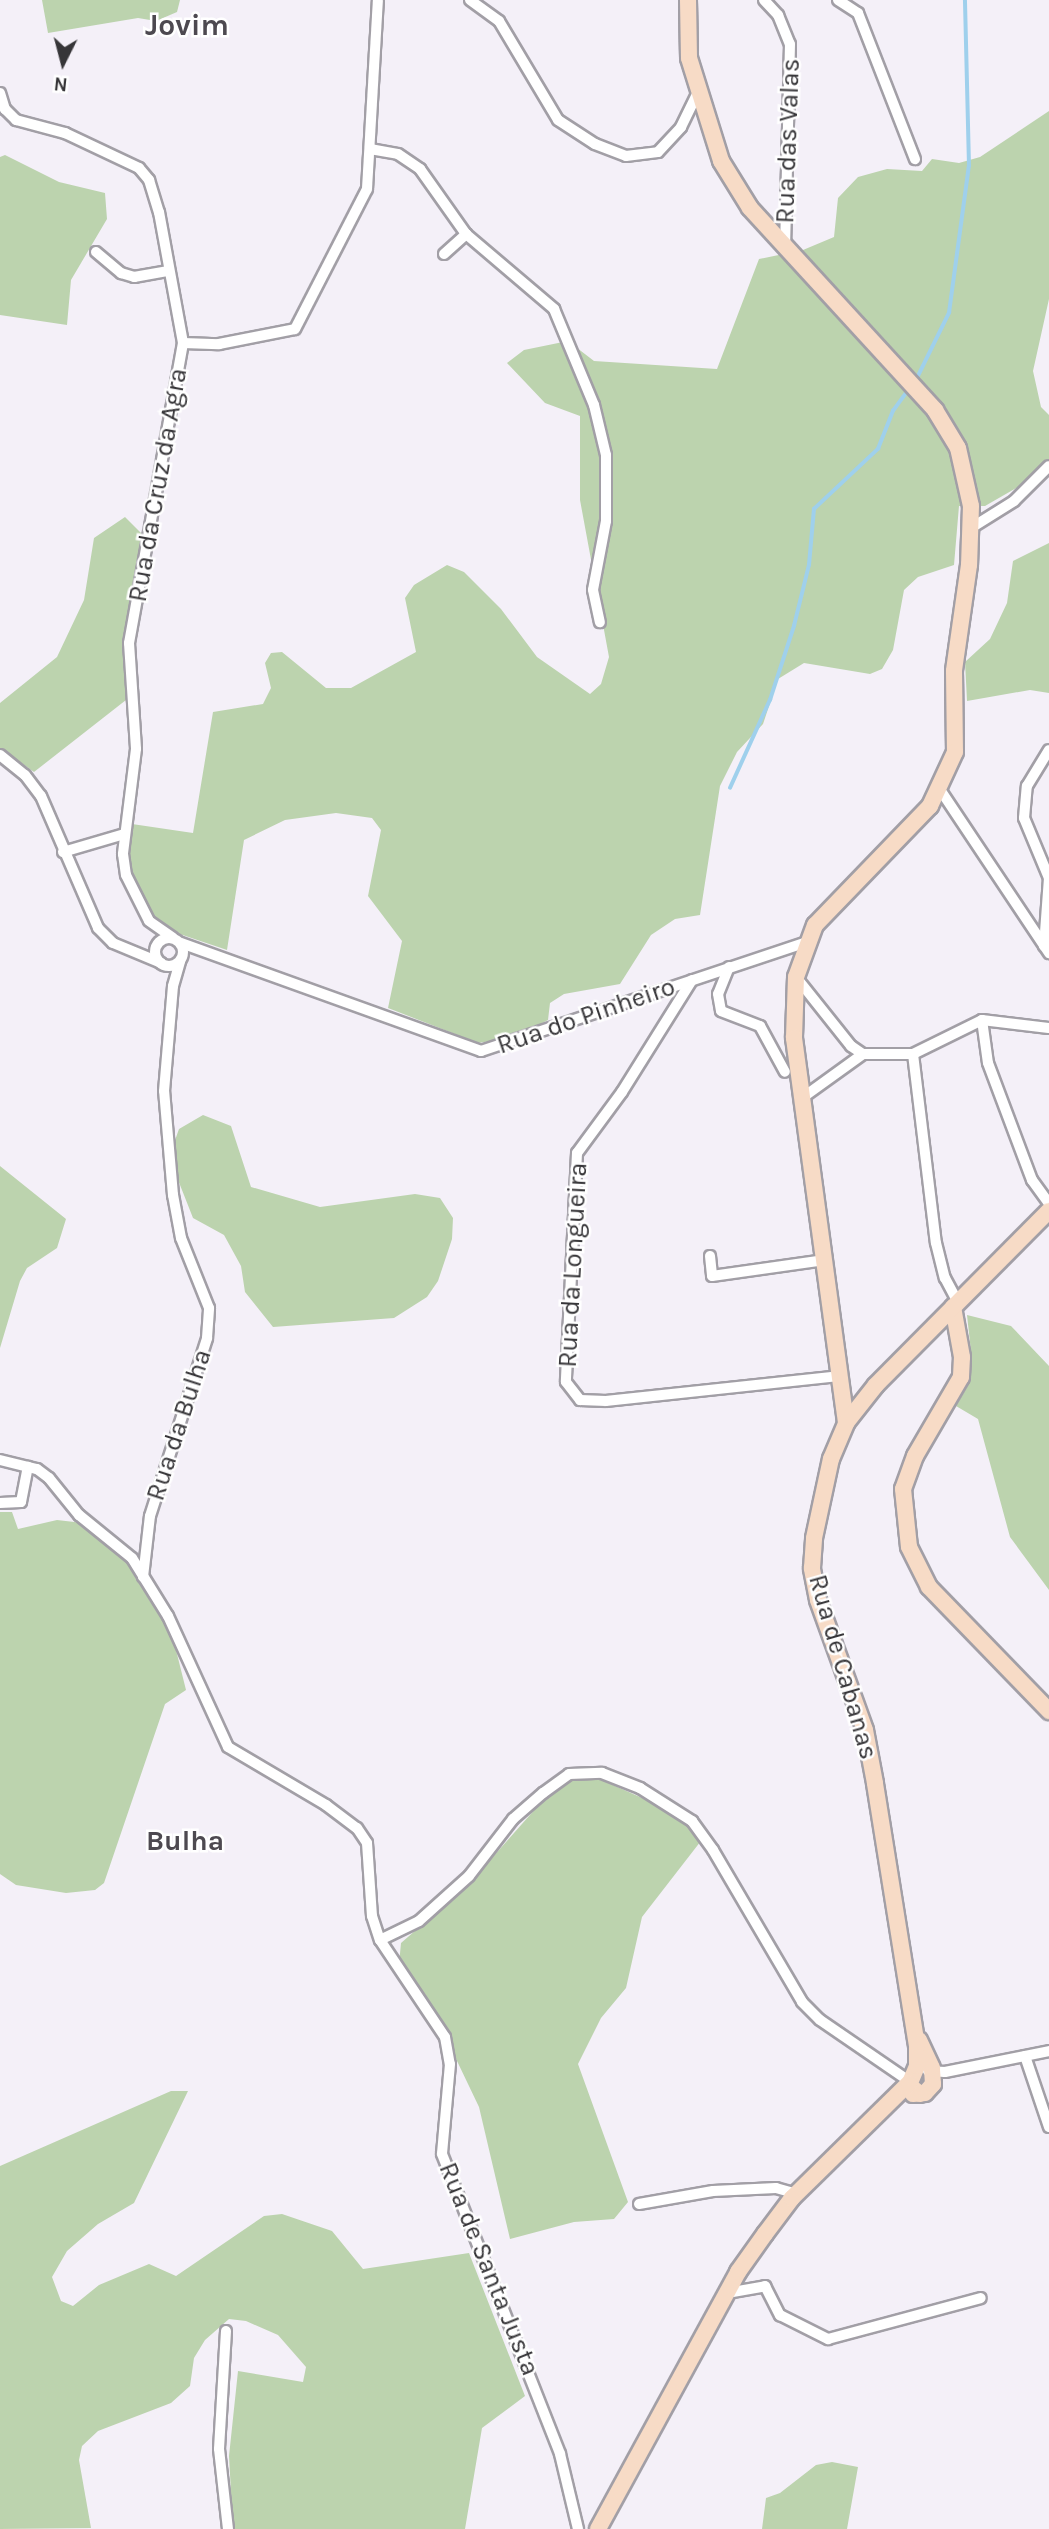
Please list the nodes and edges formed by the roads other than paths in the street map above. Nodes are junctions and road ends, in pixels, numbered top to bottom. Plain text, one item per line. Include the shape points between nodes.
1 (378, 0) edge
2 (470, 0) edge
3 (688, 0) edge
4 (764, 0) edge
5 (838, 0) edge
6 (0, 93) edge
7 (698, 94) junction
8 (370, 149) junction
9 (915, 159) dead end
10 (466, 234) junction
11 (785, 248) junction
12 (96, 252) dead end
13 (443, 254) dead end
14 (168, 271) junction
15 (183, 343) junction
16 (1049, 466) edge
17 (971, 528) junction
18 (600, 622) dead end
19 (1049, 750) edge
20 (0, 755) edge
21 (941, 791) junction
22 (124, 834) junction
23 (63, 852) junction
24 (149, 921) junction
25 (177, 941) junction
26 (806, 943) junction
27 (157, 945) junction
28 (121, 947) junction
29 (1047, 948) edge
30 (211, 952) junction
31 (180, 961) junction
32 (163, 964) junction
33 (729, 967) junction
34 (796, 977) junction
35 (692, 980) junction
36 (173, 986) junction
37 (982, 1020) junction
38 (1049, 1027) edge
39 (863, 1054) junction
40 (913, 1054) junction
41 (785, 1072) dead end
42 (802, 1098) junction
43 (1049, 1202) edge
44 (1049, 1211) edge
45 (710, 1255) dead end
46 (825, 1260) junction
47 (955, 1304) junction
48 (841, 1376) junction
49 (876, 1385) junction
50 (846, 1423) junction
51 (0, 1460) edge
52 (28, 1467) junction
53 (0, 1503) edge
54 (143, 1577) junction
55 (1049, 1711) edge
56 (380, 1941) junction
57 (1049, 2051) edge
58 (1025, 2056) junction
59 (922, 2076) junction
60 (1049, 2127) edge
61 (797, 2194) junction
62 (639, 2204) dead end
63 (727, 2293) junction
64 (981, 2298) dead end
65 (226, 2331) dead end
66 (228, 2529) edge
67 (578, 2529) edge
68 (598, 2529) edge

1 - 8 street, Rua da Cruz da Agra
2 - 7 street via 499,21 558,120 595,144 626,156 658,152 681,127
3 - 7 street via 689,58
4 - 11 street, Rua das Valas via 778,15 790,44
5 - 9 street via 858,13
6 - 14 street via 16,120 65,133 139,168 149,180 159,212
7 - 11 street via 721,161 750,208
8 - 10 street via 398,154 420,169
8 - 15 street, Rua da Cruz da Agra via 367,189 295,329 219,344
10 - 13 street
10 - 18 street via 554,309 594,404 606,455 606,521 593,590
11 - 17 street via 922,397 958,448 968,485
12 - 14 street via 121,273 134,277
14 - 15 street
15 - 22 street, Rua da Cruz da Agra via 130,643 136,749
16 - 17 street via 1014,501
17 - 21 street via 954,671 955,752
19 - 29 street via 1027,786 1024,818 1049,878
20 - 23 street via 26,775 41,796
21 - 26 street via 921,817 827,909
21 - 29 street
22 - 23 street
22 - 24 street, Rua da Cruz da Agra via 126,875
23 - 28 street via 98,928
24 - 25 street, Rua da Cruz da Agra
24 - 27 street, Rua da Cruz da Agra
25 - 27 street
25 - 30 street, Rua do Pinheiro
25 - 31 street, Rua da Bulha
26 - 33 street, Rua do Pinheiro
26 - 34 street
27 - 28 street
27 - 32 street, Rua da Cruz da Agra
28 - 32 street
30 - 31 street via 194,952
30 - 35 street, Rua do Pinheiro via 481,1051
31 - 32 street
31 - 36 street, Rua da Bulha
32 - 36 street, Rua da Bulha
33 - 35 street, Rua do Pinheiro
33 - 41 street via 718,994 721,1011 760,1026
34 - 39 street via 851,1046
34 - 42 street via 793,1021
35 - 48 street, Rua da Longueira via 622,1092 577,1153 566,1382 580,1400 606,1401
36 - 54 street, Rua da Bulha via 164,1091 173,1195 181,1238 209,1308 208,1328 201,1366 150,1516
37 - 38 street
37 - 40 street
37 - 43 street via 992,1073 1032,1180
39 - 40 street
39 - 42 street
40 - 47 street via 936,1243
42 - 46 street
44 - 47 street, Rua de Cabanas
45 - 46 street via 712,1276
46 - 48 street
47 - 49 street, Rua de Cabanas
47 - 55 street via 961,1377 915,1456 903,1489 909,1548 929,1587
48 - 49 street via 855,1384
48 - 50 street
49 - 50 street, Rua de Cabanas
50 - 59 street, Rua de Cabanas via 825,1485 812,1567 818,1600 865,1730
51 - 52 street
52 - 53 street via 21,1502
52 - 54 street via 49,1478 79,1515 132,1558
54 - 56 street via 168,1616 228,1747 326,1805 357,1828 367,1843 372,1916
56 - 59 street via 419,1921 469,1876 513,1819 577,1772 602,1773 668,1804 692,1821 802,2002 820,2021
56 - 67 street, Rua de Santa Justa via 445,2036 450,2064 442,2154 556,2442
57 - 58 street
58 - 59 street
58 - 60 street
59 - 61 street
61 - 62 street via 776,2188 713,2191
61 - 63 street
63 - 64 street via 765,2286 780,2315 828,2339
63 - 68 street
65 - 66 street via 219,2449

